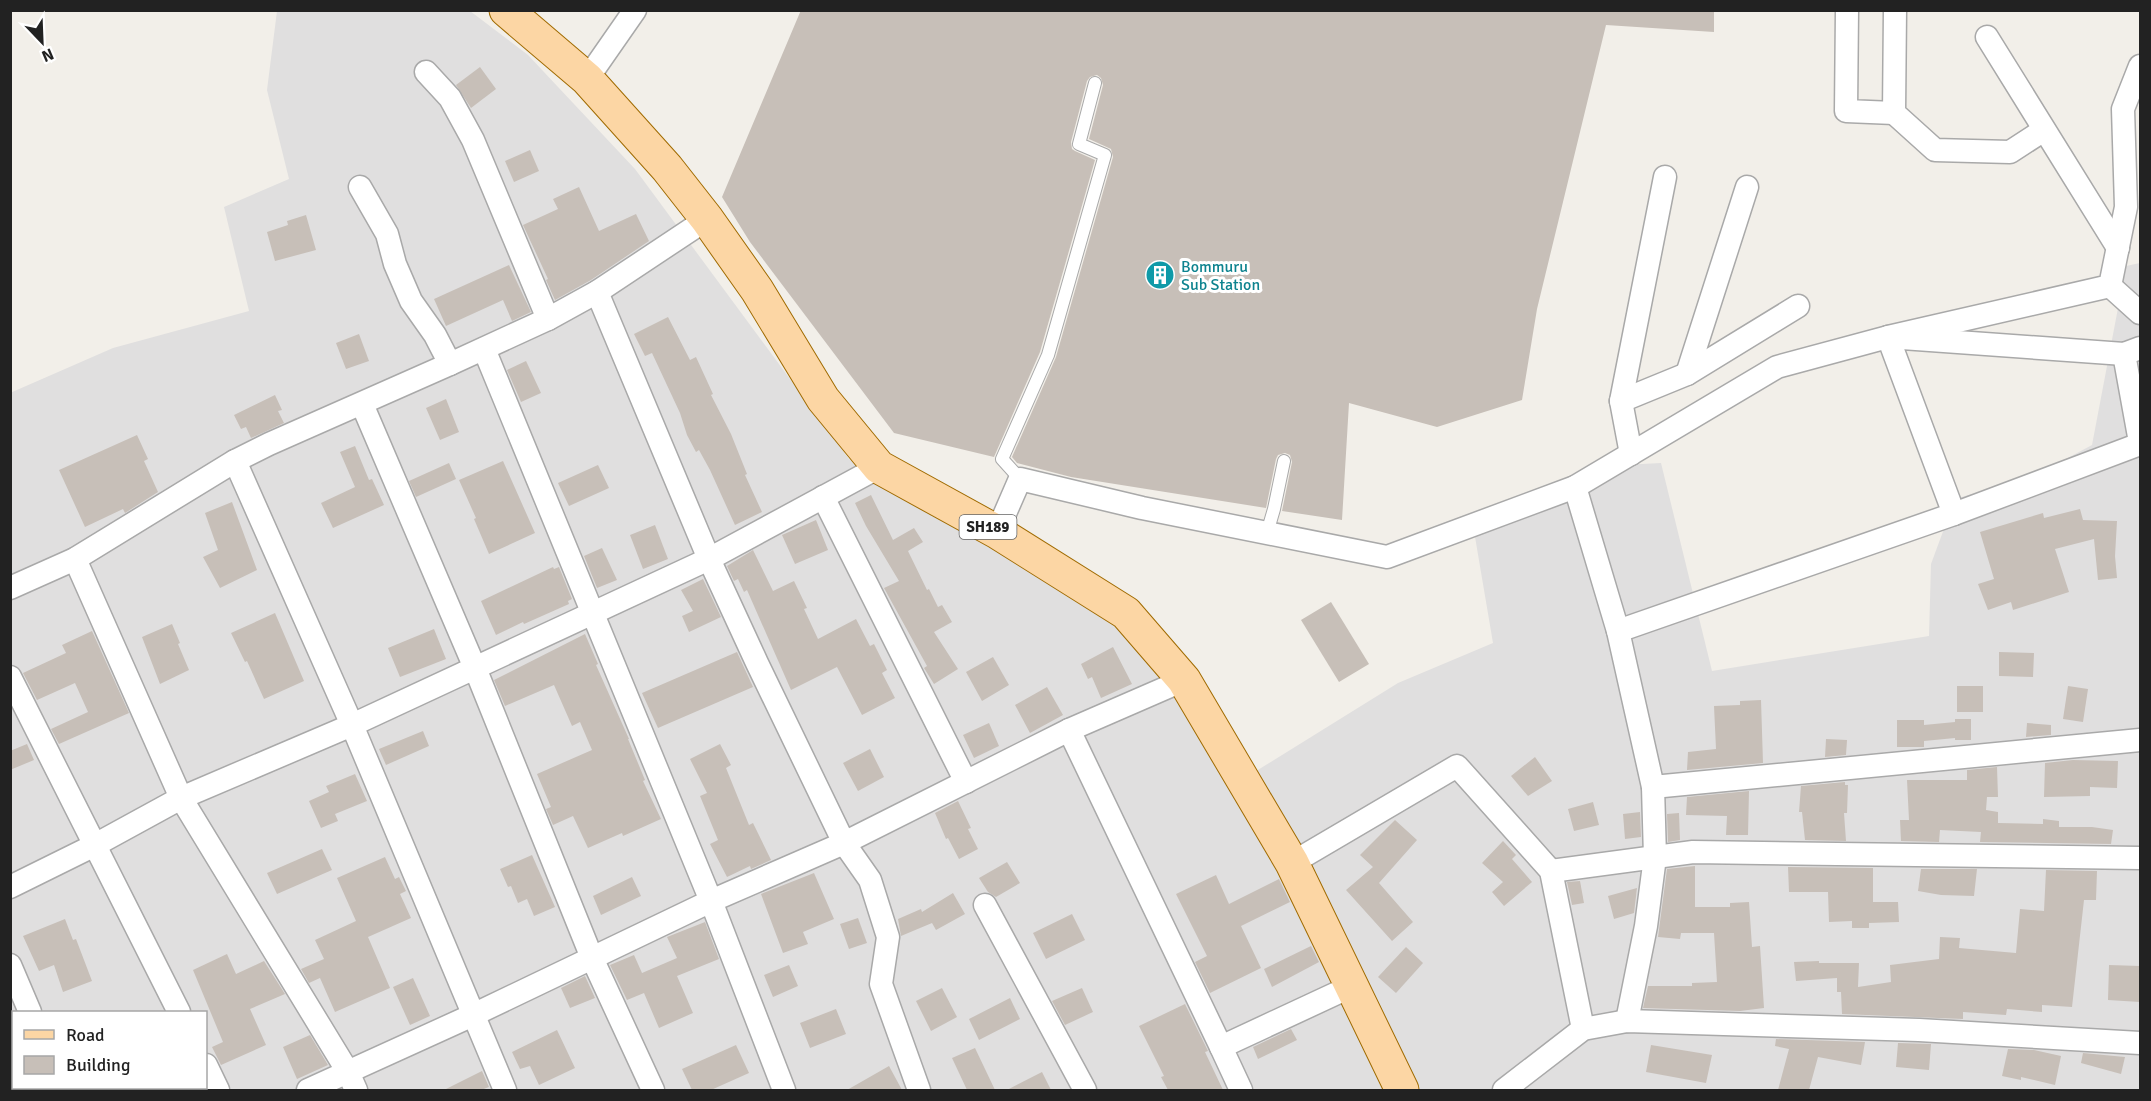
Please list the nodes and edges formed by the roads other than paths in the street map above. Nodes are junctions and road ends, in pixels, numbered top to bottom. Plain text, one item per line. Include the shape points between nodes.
1 (635, 10) edge
2 (1847, 10) edge
3 (1895, 10) edge
4 (521, 15) edge
5 (1987, 37) dead end
6 (2140, 66) edge
7 (426, 72) dead end
8 (587, 79) junction
9 (1095, 83) dead end
10 (1894, 113) junction
11 (2044, 130) junction
12 (1665, 177) dead end
13 (360, 187) dead end
14 (1747, 187) dead end
15 (707, 219) junction
16 (2118, 248) junction
17 (2110, 286) junction
18 (597, 292) junction
19 (1798, 306) dead end
20 (2140, 313) edge
21 (548, 318) junction
22 (1888, 337) junction
23 (484, 349) junction
24 (2132, 351) edge
25 (450, 364) junction
26 (1687, 374) junction
27 (1621, 401) junction
28 (362, 404) junction
29 (2140, 443) edge
30 (1631, 454) junction
31 (235, 461) junction
32 (1284, 461) dead end
33 (879, 466) junction
34 (1020, 479) junction
35 (1575, 487) junction
36 (823, 497) junction
37 (1954, 514) junction
38 (997, 532) junction
39 (1267, 533) junction
40 (75, 559) junction
41 (709, 559) junction
42 (10, 588) edge
43 (592, 613) junction
44 (1618, 631) junction
45 (475, 668) junction
46 (10, 677) edge
47 (1184, 680) junction
48 (352, 725) junction
49 (1069, 730) junction
50 (2140, 740) edge
51 (966, 782) junction
52 (1653, 787) junction
53 (181, 798) junction
54 (844, 843) junction
55 (95, 845) junction
56 (1655, 857) junction
57 (2140, 858) edge
58 (1292, 863) junction
59 (1551, 871) junction
60 (10, 887) edge
61 (711, 901) junction
62 (986, 905) dead end
63 (592, 958) junction
64 (10, 965) edge
65 (1352, 986) junction
66 (30, 1011) edge
67 (178, 1011) edge
68 (473, 1015) junction
69 (1627, 1021) junction
70 (1582, 1029) junction
71 (2140, 1043) edge
72 (1221, 1047) junction
73 (207, 1067) edge
74 (352, 1081) edge
75 (218, 1090) edge
76 (308, 1090) edge
77 (506, 1090) edge
78 (653, 1090) edge
79 (784, 1090) edge
80 (919, 1090) edge
81 (1085, 1090) edge
82 (1241, 1090) edge
83 (1402, 1090) edge
84 (1504, 1090) edge

1 - 8 street
2 - 10 street via 1846,111
3 - 10 street
4 - 8 main road, SH189
5 - 11 street
6 - 16 street via 2123,110 2126,207
7 - 21 street via 450,98 473,140
8 - 15 main road, SH189
9 - 34 lane via 1079,144 1105,155 1048,355 1002,459
10 - 11 street via 1935,150 2010,152
11 - 16 street
12 - 27 street
13 - 25 street via 387,234 411,301
14 - 26 street
15 - 18 street
15 - 33 main road, SH189 via 757,290 823,399
16 - 17 street
17 - 20 street
17 - 22 street
18 - 21 street
18 - 41 street
19 - 26 street
21 - 23 street
22 - 24 street
22 - 30 street via 1777,368
22 - 37 street
23 - 25 street
23 - 43 street
24 - 29 street
25 - 28 street
26 - 27 street
27 - 30 street
28 - 31 street
28 - 45 street
29 - 37 street
30 - 35 street
31 - 40 street
31 - 48 street
32 - 39 lane
33 - 36 street
33 - 38 main road, SH189
34 - 38 street
34 - 39 street
35 - 39 street via 1387,557
35 - 44 street
36 - 41 street
36 - 51 street
37 - 44 street
38 - 47 main road, SH189 via 1126,613
40 - 42 street
40 - 53 street
41 - 43 street
41 - 54 street
43 - 45 street
43 - 61 street
44 - 52 street
45 - 48 street
45 - 63 street
46 - 55 street
47 - 49 street
47 - 58 main road, SH189
48 - 53 street
48 - 68 street
49 - 51 street
49 - 72 street
50 - 52 street
51 - 54 street
52 - 56 street
53 - 55 street
53 - 74 street
54 - 61 street
54 - 80 street via 870,880 888,937 881,984
55 - 60 street
55 - 67 street
56 - 57 street via 1693,852
56 - 59 street
56 - 69 street
58 - 59 street via 1456,766
58 - 65 main road, SH189
59 - 70 street
61 - 63 street
61 - 79 street
62 - 81 street
63 - 68 street
63 - 78 street
64 - 66 street
65 - 72 street
65 - 83 main road, SH189
68 - 74 street
68 - 77 street
69 - 70 street
69 - 71 street via 1919,1030
70 - 84 street
72 - 82 street
73 - 75 street
74 - 76 street

